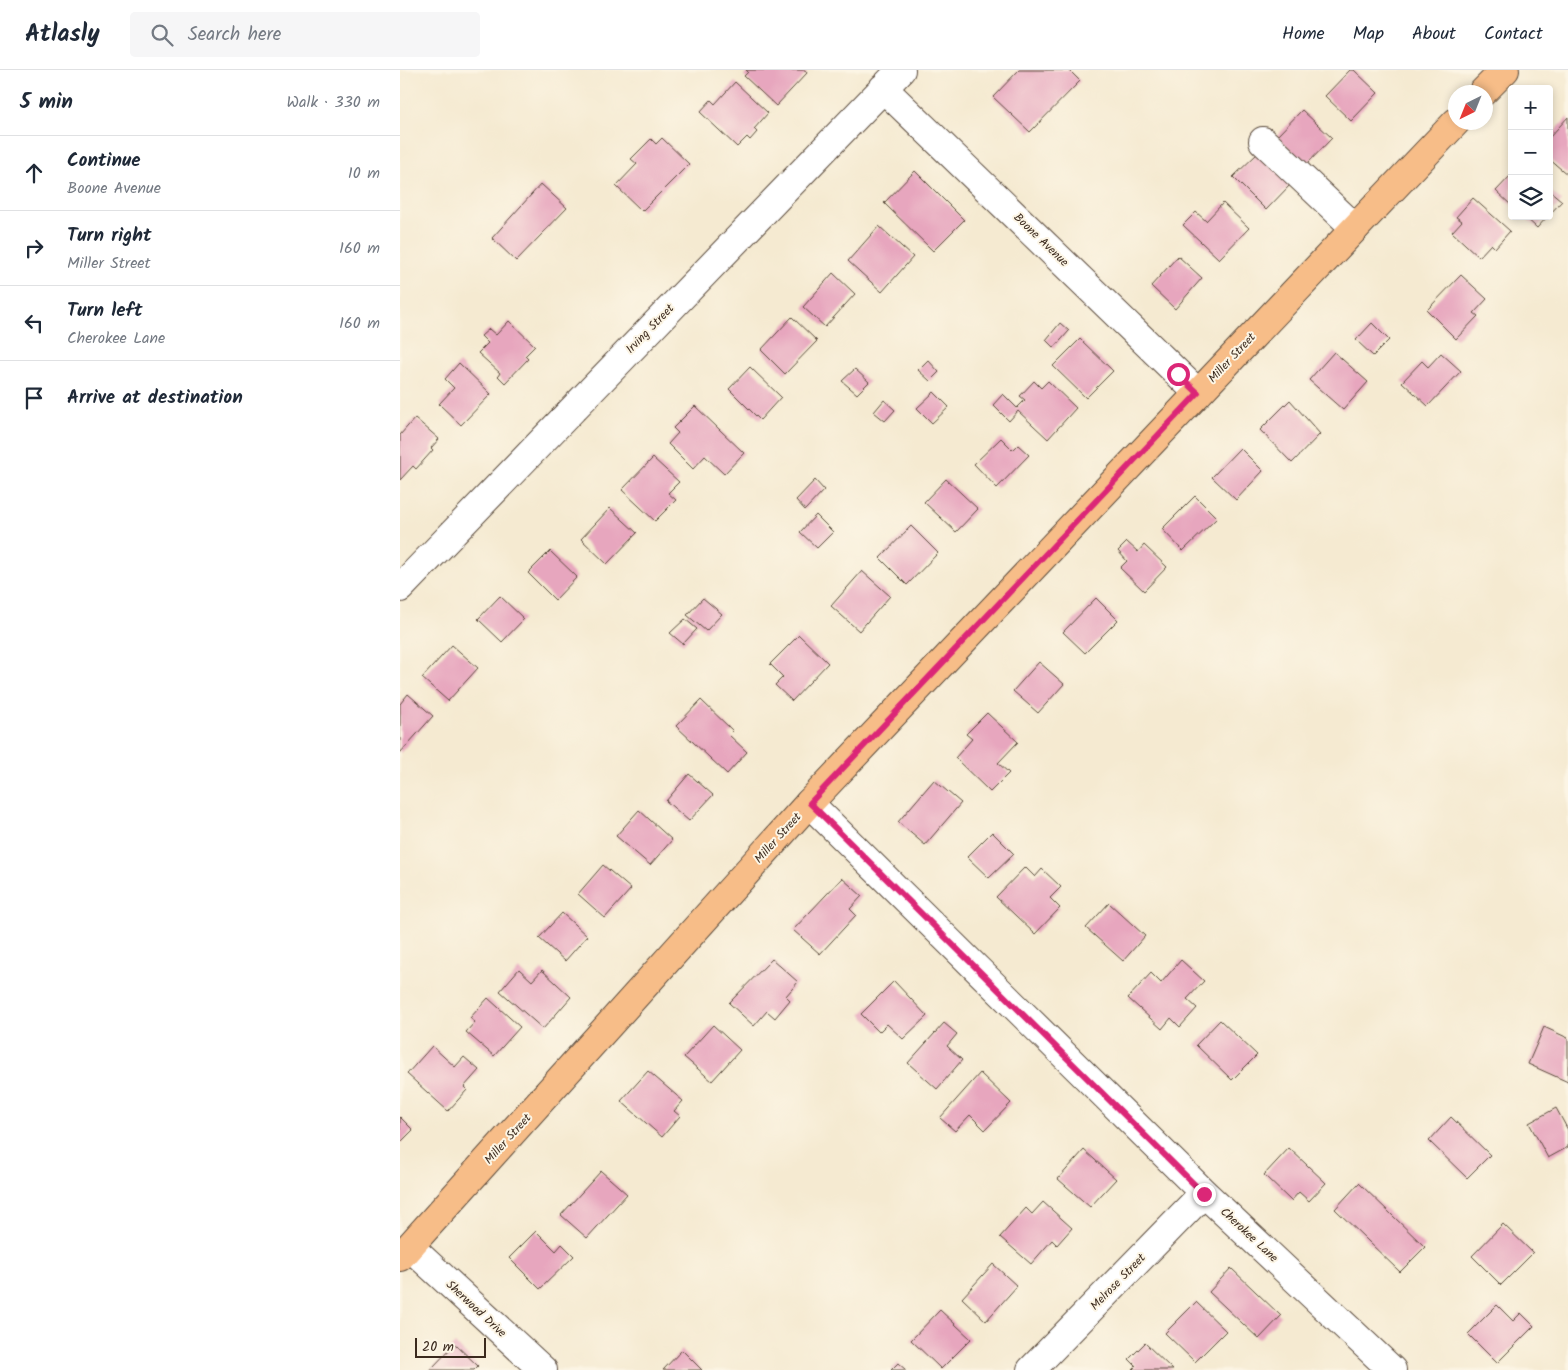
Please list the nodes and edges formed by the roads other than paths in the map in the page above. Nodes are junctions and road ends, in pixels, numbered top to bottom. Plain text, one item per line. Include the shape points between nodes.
1 (1505, 70) edge
2 (892, 79) edge
3 (1490, 85) edge
4 (1448, 130) edge
5 (1262, 141) dead end
6 (1355, 228) junction
7 (1198, 393) junction
8 (400, 588) edge
9 (810, 803) junction
10 (1204, 1194) junction
11 (405, 1252) edge
12 (543, 1370) edge
13 (1032, 1370) edge
14 (1392, 1370) edge

1 - 3 main road
2 - 7 street, Boone Avenue
2 - 8 street, Irving Street
4 - 6 main road, Miller Street
5 - 6 street
6 - 7 main road, Miller Street
7 - 9 main road, Miller Street
9 - 10 street, Cherokee Lane
9 - 11 main road, Miller Street
10 - 13 street, Melrose Street
10 - 14 street, Cherokee Lane
11 - 12 street, Sherwood Drive

